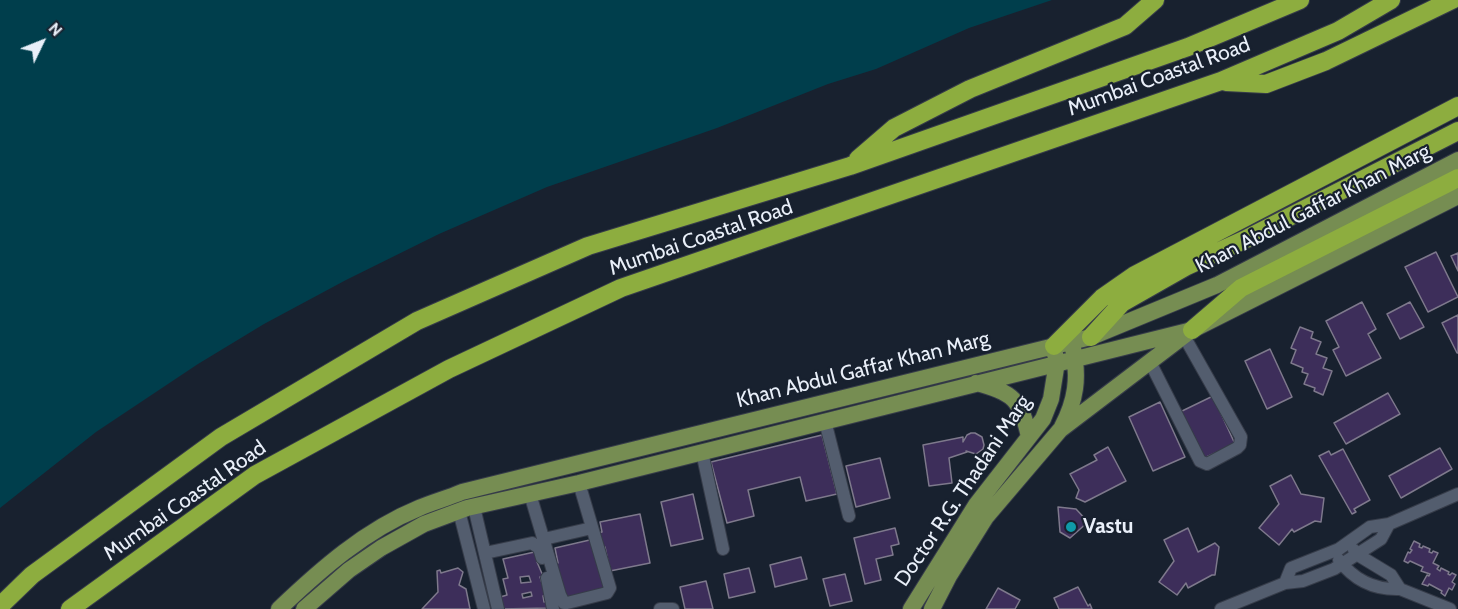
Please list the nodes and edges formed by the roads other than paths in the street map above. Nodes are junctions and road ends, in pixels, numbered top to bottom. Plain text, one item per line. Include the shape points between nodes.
1 (1155, 0) edge
2 (1300, 0) edge
3 (1391, 0) edge
4 (1452, 0) edge
5 (1221, 81) junction
6 (1458, 106) edge
7 (1458, 131) edge
8 (1458, 160) edge
9 (850, 166) junction
10 (1458, 178) edge
11 (1458, 196) edge
12 (1188, 333) junction
13 (1090, 337) junction
14 (1064, 352) junction
15 (1150, 362) junction
16 (975, 383) junction
17 (825, 421) junction
18 (1060, 430) junction
19 (1029, 437) junction
20 (702, 452) junction
21 (579, 483) junction
22 (530, 494) junction
23 (1458, 494) edge
24 (467, 509) junction
25 (849, 516) dead end
26 (1389, 524) junction
27 (592, 528) junction
28 (544, 539) junction
29 (1347, 542) junction
30 (958, 547) junction
31 (723, 549) dead end
32 (1332, 552) junction
33 (485, 553) junction
34 (1358, 555) junction
35 (1342, 564) junction
36 (1285, 583) junction
37 (1400, 589) junction
38 (0, 606) edge
39 (70, 609) edge
40 (279, 609) edge
41 (304, 609) edge
42 (484, 609) edge
43 (498, 609) edge
44 (553, 609) edge
45 (660, 609) edge
46 (673, 609) edge
47 (911, 609) edge
48 (932, 609) edge
49 (1221, 609) edge
50 (1450, 609) edge

1 - 9 highway via 1125,26 969,89 894,128
2 - 9 highway, Mumbai Coastal Road via 1188,47
3 - 5 highway, Mumbai Coastal Road via 1338,31
4 - 5 highway via 1326,61 1266,84
5 - 39 highway, Mumbai Coastal Road via 621,288 449,369 255,475
6 - 14 highway via 1135,275 1102,298
7 - 13 highway via 1187,266 1122,303
8 - 13 main road, Khan Abdul Gaffar Khan Marg via 1217,285
9 - 38 highway, Mumbai Coastal Road via 588,246 417,321 220,437 32,575
10 - 12 highway via 1241,288
11 - 12 main road, Khan Abdul Gaffar Khan Marg
12 - 14 main road, Khan Abdul Gaffar Khan Marg
12 - 15 main road
12 - 15 street via 1240,438 1237,448 1207,464 1200,461
13 - 14 main road, Khan Abdul Gaffar Khan Marg
14 - 16 main road, Khan Abdul Gaffar Khan Marg
14 - 18 main road via 1076,391
14 - 19 main road, Doctor R.G. Thadani Marg via 1051,399
14 - 40 main road, Khan Abdul Gaffar Khan Marg via 462,492 417,509 372,533 339,556
15 - 18 main road
16 - 17 main road, Khan Abdul Gaffar Khan Marg
16 - 19 main road via 996,388 1016,401
17 - 20 main road, Khan Abdul Gaffar Khan Marg
17 - 25 street
18 - 30 main road, Doctor R.G. Thadani Marg
19 - 30 main road, Doctor R.G. Thadani Marg via 976,505
20 - 21 main road, Khan Abdul Gaffar Khan Marg
20 - 31 street
21 - 22 main road, Khan Abdul Gaffar Khan Marg
21 - 27 street
22 - 24 main road, Khan Abdul Gaffar Khan Marg
22 - 28 street
23 - 26 street
24 - 33 street
24 - 41 main road, Khan Abdul Gaffar Khan Marg via 424,524 381,548
24 - 42 street
26 - 29 street via 1370,527
26 - 34 street via 1381,539
27 - 28 street
27 - 28 street via 609,591 567,603 560,595
29 - 32 street
29 - 34 street
30 - 47 main road, Doctor R.G. Thadani Marg
30 - 48 main road, Doctor R.G. Thadani Marg
32 - 35 street
32 - 36 street via 1291,568
33 - 43 street
33 - 44 street via 537,545
34 - 35 street
34 - 37 street via 1391,575
35 - 36 street via 1303,581
35 - 37 street via 1365,582 1384,590
36 - 49 street
37 - 50 street
45 - 46 street

